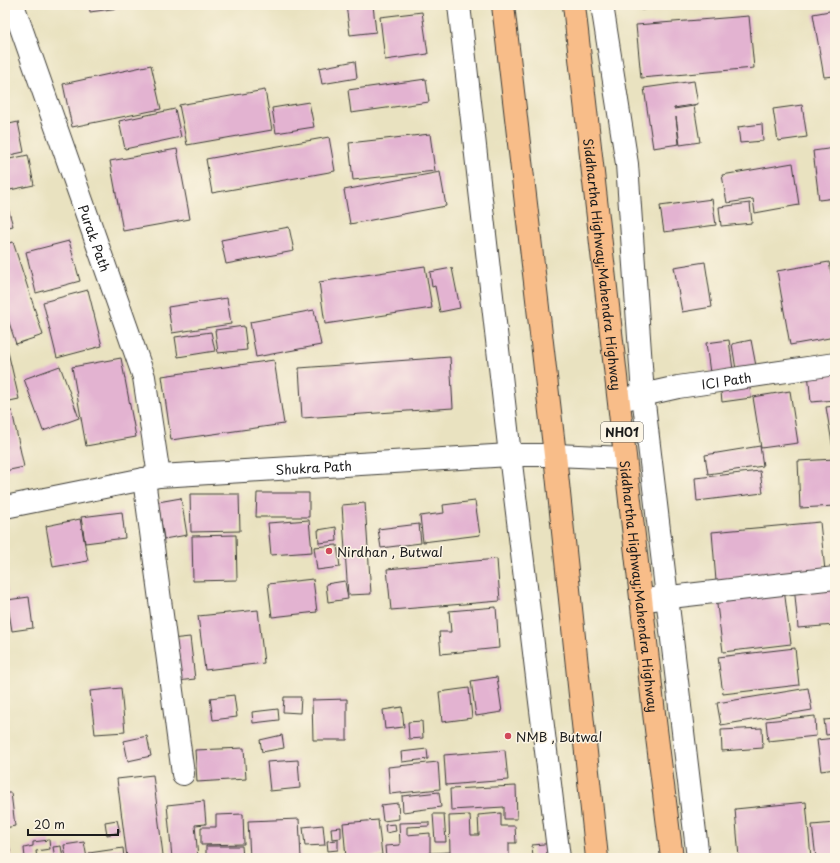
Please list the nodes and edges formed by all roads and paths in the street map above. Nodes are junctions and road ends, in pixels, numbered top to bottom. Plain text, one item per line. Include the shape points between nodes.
1 (13, 5) edge
2 (459, 5) edge
3 (503, 5) edge
4 (574, 5) edge
5 (602, 5) edge
6 (835, 364) edge
7 (643, 395) junction
8 (618, 401) junction
9 (510, 455) junction
10 (555, 455) junction
11 (625, 458) junction
12 (152, 478) junction
13 (5, 507) edge
14 (835, 578) edge
15 (667, 598) junction
16 (641, 601) junction
17 (183, 774) dead end
18 (559, 858) edge
19 (597, 858) edge
20 (672, 858) edge
21 (698, 858) edge

1 - 12 street, Purak Path via 144,377
2 - 9 street
3 - 10 highway
4 - 8 highway, Siddhartha Highway;Mahendra Highway / NH01
5 - 7 street via 627,164
6 - 7 street, ICI Path via 678,387
7 - 8 street, ICI Path
7 - 15 street
8 - 11 highway, Siddhartha Highway;Mahendra Highway / NH01
9 - 10 street, Shukra Path
9 - 12 street, Shukra Path
9 - 18 street
10 - 11 street, Shukra Path
10 - 19 highway
11 - 16 highway, Siddhartha Highway;Mahendra Highway / NH01
12 - 13 street, Shukra Path
12 - 17 street, Purak Path
14 - 15 street
15 - 16 street
15 - 21 street
16 - 20 highway, Siddhartha Highway;Mahendra Highway / NH01

